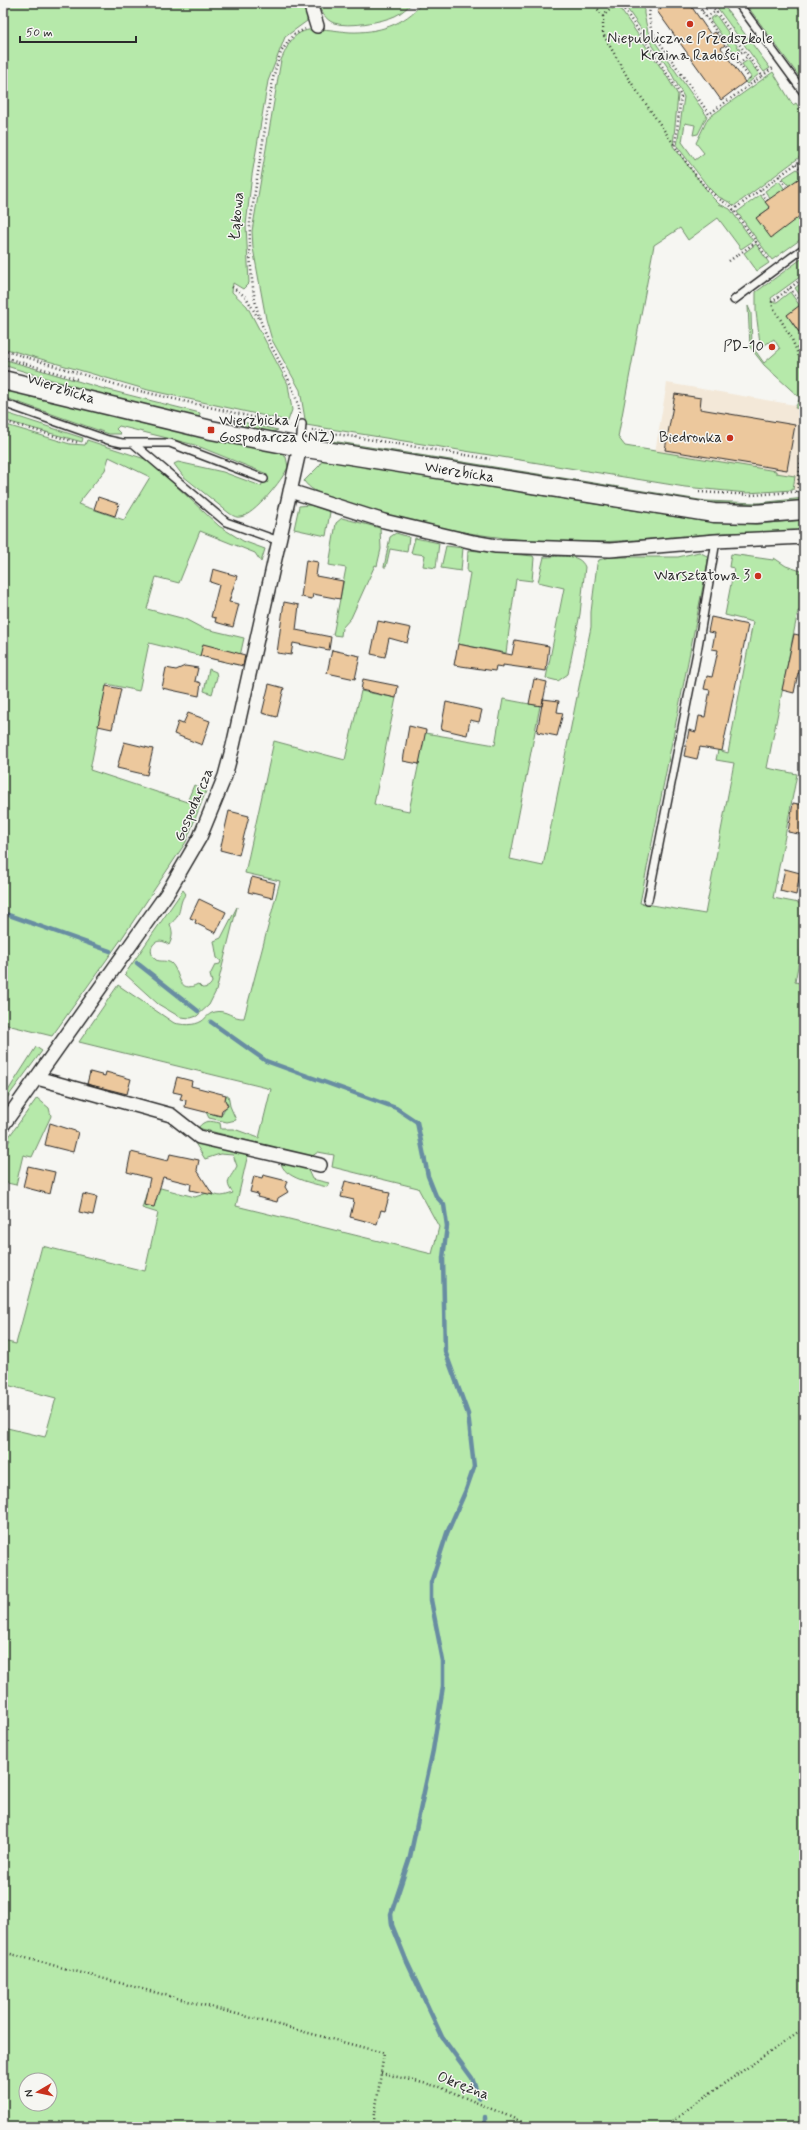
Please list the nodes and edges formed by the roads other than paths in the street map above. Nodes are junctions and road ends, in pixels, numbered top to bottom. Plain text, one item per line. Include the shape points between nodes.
1 (310, 3) edge
2 (738, 3) edge
3 (317, 26) road end
4 (804, 93) edge
5 (804, 248) edge
6 (734, 300) dead end
7 (3, 370) edge
8 (3, 380) edge
9 (121, 399) junction
10 (3, 403) edge
11 (301, 433) junction
12 (134, 444) junction
13 (264, 479) dead end
14 (290, 491) junction
15 (804, 510) edge
16 (804, 537) edge
17 (279, 541) junction
18 (716, 541) junction
19 (648, 900) dead end
20 (37, 1078) junction
21 (3, 1125) edge
22 (320, 1165) dead end

1 - 3 street
2 - 4 lane
5 - 6 lane
7 - 9 street, Wierzbicka
8 - 9 street, Wierzbicka
9 - 11 street, Wierzbicka via 211,430
10 - 12 lane via 87,433
11 - 14 street, Gospodarcza
11 - 15 street, Wierzbicka via 714,513 756,514
12 - 13 lane via 170,443
12 - 17 lane via 226,522
14 - 17 street, Gospodarcza
14 - 18 street via 384,521 496,546 610,550
16 - 18 street
17 - 20 street, Gospodarcza via 233,746 214,806 186,864
18 - 19 lane
20 - 21 street, Gospodarcza
20 - 22 street via 172,1115 199,1137

